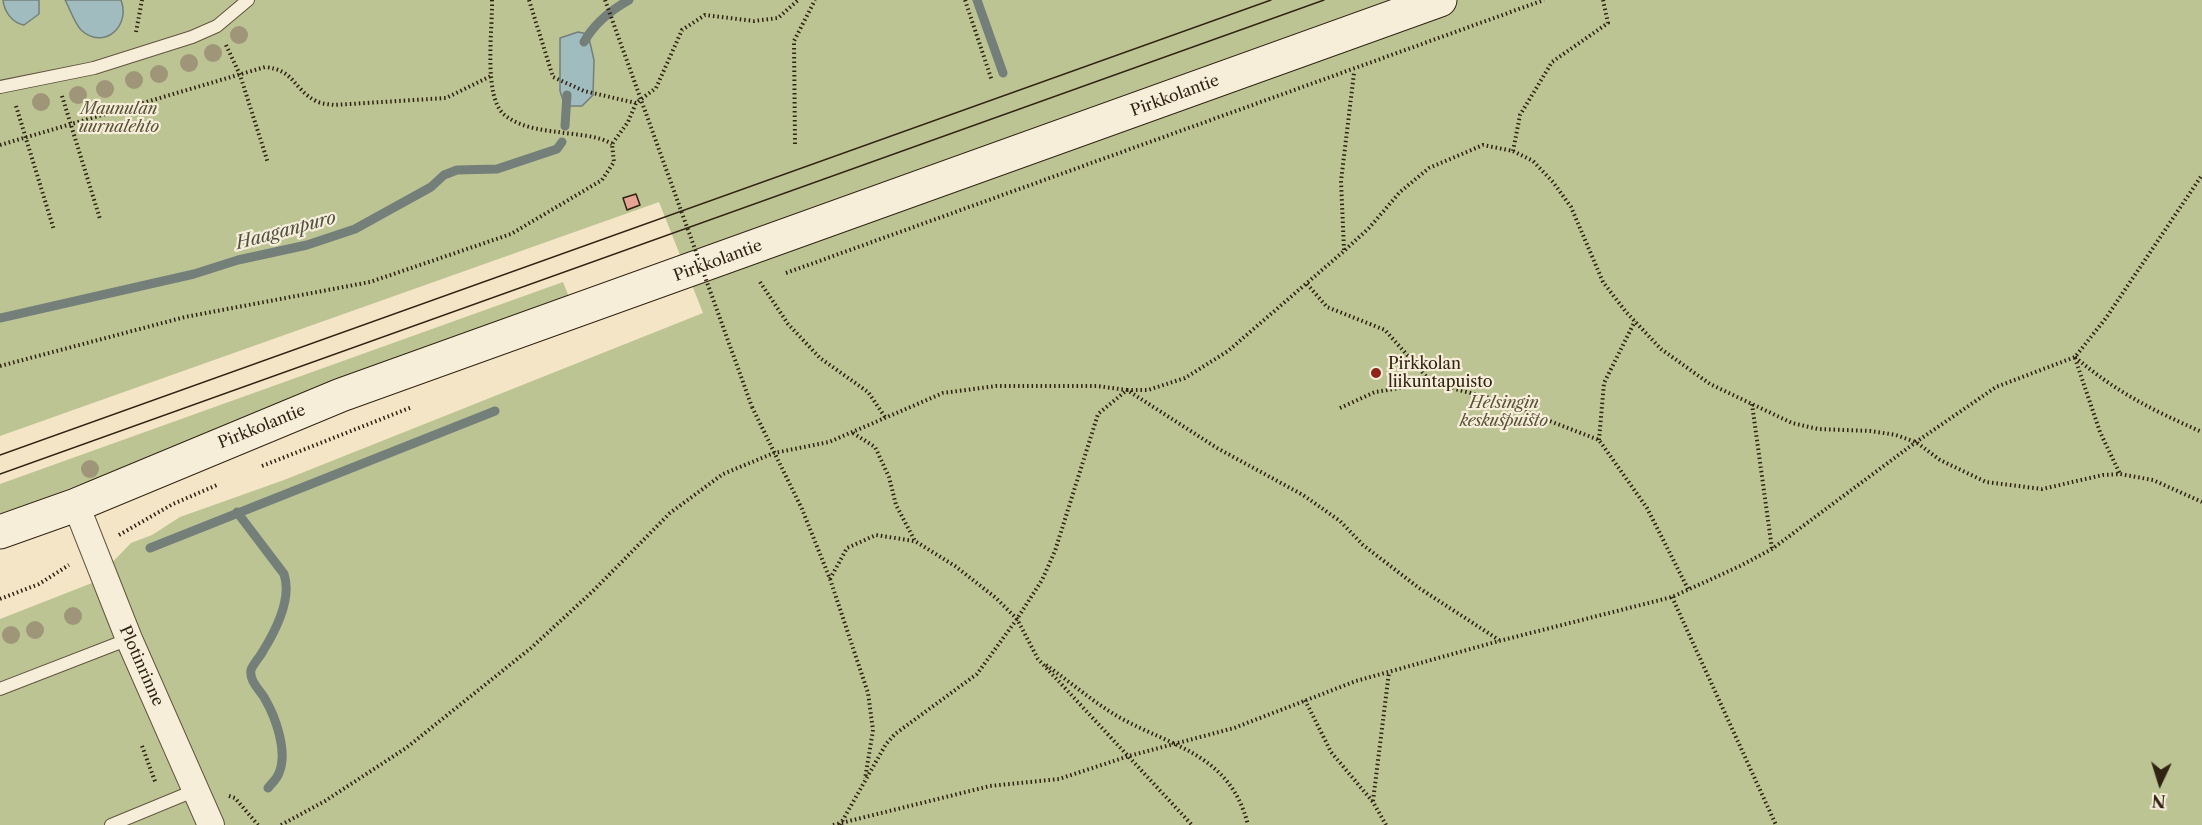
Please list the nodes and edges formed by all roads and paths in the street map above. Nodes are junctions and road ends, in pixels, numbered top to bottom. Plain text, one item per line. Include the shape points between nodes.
1 (248, 0) edge
2 (492, 0) edge
3 (529, 0) edge
4 (605, 0) edge
5 (798, 0) edge
6 (815, 0) edge
7 (964, 0) edge
8 (1440, 0) edge
9 (1544, 0) edge
10 (1603, 0) edge
11 (217, 26) junction
12 (1354, 74) dead end
13 (56, 75) junction
14 (240, 75) junction
15 (491, 76) junction
16 (992, 81) dead end
17 (5, 86) edge
18 (636, 103) junction
19 (69, 125) junction
20 (25, 138) junction
21 (612, 144) junction
22 (795, 144) dead end
23 (0, 145) edge
24 (1513, 151) junction
25 (268, 163) dead end
26 (2202, 175) edge
27 (100, 219) dead end
28 (54, 230) dead end
29 (1344, 251) junction
30 (782, 274) dead end
31 (771, 278) dead end
32 (760, 282) junction
33 (1307, 284) junction
34 (749, 286) dead end
35 (715, 298) dead end
36 (704, 302) dead end
37 (1635, 321) junction
38 (2075, 357) junction
39 (0, 366) edge
40 (1432, 383) junction
41 (1127, 390) junction
42 (422, 403) dead end
43 (1752, 404) junction
44 (1340, 408) dead end
45 (885, 417) junction
46 (853, 432) junction
47 (2202, 432) edge
48 (1599, 440) junction
49 (1916, 442) junction
50 (774, 453) junction
51 (257, 468) dead end
52 (2120, 474) junction
53 (225, 482) dead end
54 (2202, 502) edge
55 (76, 505) junction
56 (0, 532) edge
57 (915, 541) junction
58 (1773, 549) junction
59 (94, 550) junction
60 (830, 579) junction
61 (1688, 589) junction
62 (1672, 597) junction
63 (0, 599) edge
64 (1017, 619) junction
65 (129, 639) junction
66 (1499, 640) junction
67 (1038, 659) junction
68 (1389, 672) junction
69 (0, 689) edge
70 (1305, 700) junction
71 (1176, 743) junction
72 (1130, 756) junction
73 (864, 783) junction
74 (196, 789) junction
75 (1373, 802) junction
76 (840, 823) edge
77 (111, 825) edge
78 (211, 825) edge
79 (280, 825) edge
80 (833, 825) edge
81 (1192, 825) edge
82 (1248, 825) edge
83 (1386, 825) edge
84 (1776, 825) edge

1 - 11 lane
2 - 15 path
3 - 18 path via 553,78 584,91
4 - 50 path, bridge via 752,407
5 - 18 path via 778,18 754,21 705,15 697,20 682,30 656,88
6 - 22 path via 794,41
7 - 16 path
8 - 55 main road, Pirkkolantie via 341,395
9 - 30 path
10 - 24 path via 1608,23 1552,62 1520,115
11 - 13 lane via 130,59
11 - 14 path
12 - 29 path via 1341,181
13 - 17 lane
13 - 19 path
14 - 15 path via 266,66 279,68 317,102 334,105 446,98
14 - 19 path
14 - 25 path
15 - 21 path via 497,107 505,116 532,128
17 - 20 path
18 - 21 path
19 - 20 path
19 - 27 path
20 - 23 path
20 - 28 path
21 - 39 path via 614,162 602,180 511,234 370,282 185,316
24 - 29 path via 1483,145 1429,168 1400,192
24 - 37 path via 1533,161 1565,199 1603,282
26 - 38 path via 2106,318
29 - 33 path
31 - 32 path
32 - 34 path
32 - 45 path via 788,324 820,358 868,392
33 - 40 path via 1327,307 1385,330
33 - 41 path via 1228,351 1185,378 1148,390
35 - 36 path
37 - 43 path via 1661,349 1710,384
37 - 48 path via 1604,382
38 - 47 path via 2106,384
38 - 49 path via 1996,387
38 - 52 path via 2100,432
40 - 44 path via 1374,392
40 - 48 path via 1490,398
41 - 45 path via 1097,386 996,386 943,393
41 - 64 path via 1098,414 1055,551
41 - 66 path via 1216,448 1303,495 1419,588
42 - 51 path
43 - 49 path via 1792,423 1850,432 1871,431
43 - 58 path
45 - 46 path
46 - 50 path via 829,442
46 - 57 path via 875,447 896,505
48 - 61 path via 1647,508
49 - 52 path via 1940,460 1986,482 2019,488 2057,487
49 - 58 path
50 - 60 path
50 - 79 path via 723,474 679,507 531,648 406,748
52 - 54 path via 2153,480
53 - 59 path via 173,504
55 - 56 main road, Pirkkolantie
55 - 59 street, Plotinrinne
57 - 60 path via 876,535 847,548
57 - 64 path via 955,566
58 - 61 path
59 - 63 path via 39,585
59 - 65 street, Plotinrinne
60 - 73 path via 868,693 873,730
61 - 62 path
62 - 66 path
62 - 84 path
64 - 67 path
64 - 73 path via 976,674 890,739
65 - 69 lane
65 - 74 street, Plotinrinne
66 - 68 path
67 - 71 path via 1117,716
67 - 72 path
68 - 70 path
68 - 75 path
70 - 71 path via 1234,728
70 - 75 path via 1332,752
71 - 72 path
71 - 82 path via 1214,765 1244,808
72 - 76 path via 1059,779 990,786
72 - 81 path
73 - 76 path
74 - 77 lane
74 - 78 street, Plotinrinne
75 - 83 path
76 - 80 path

